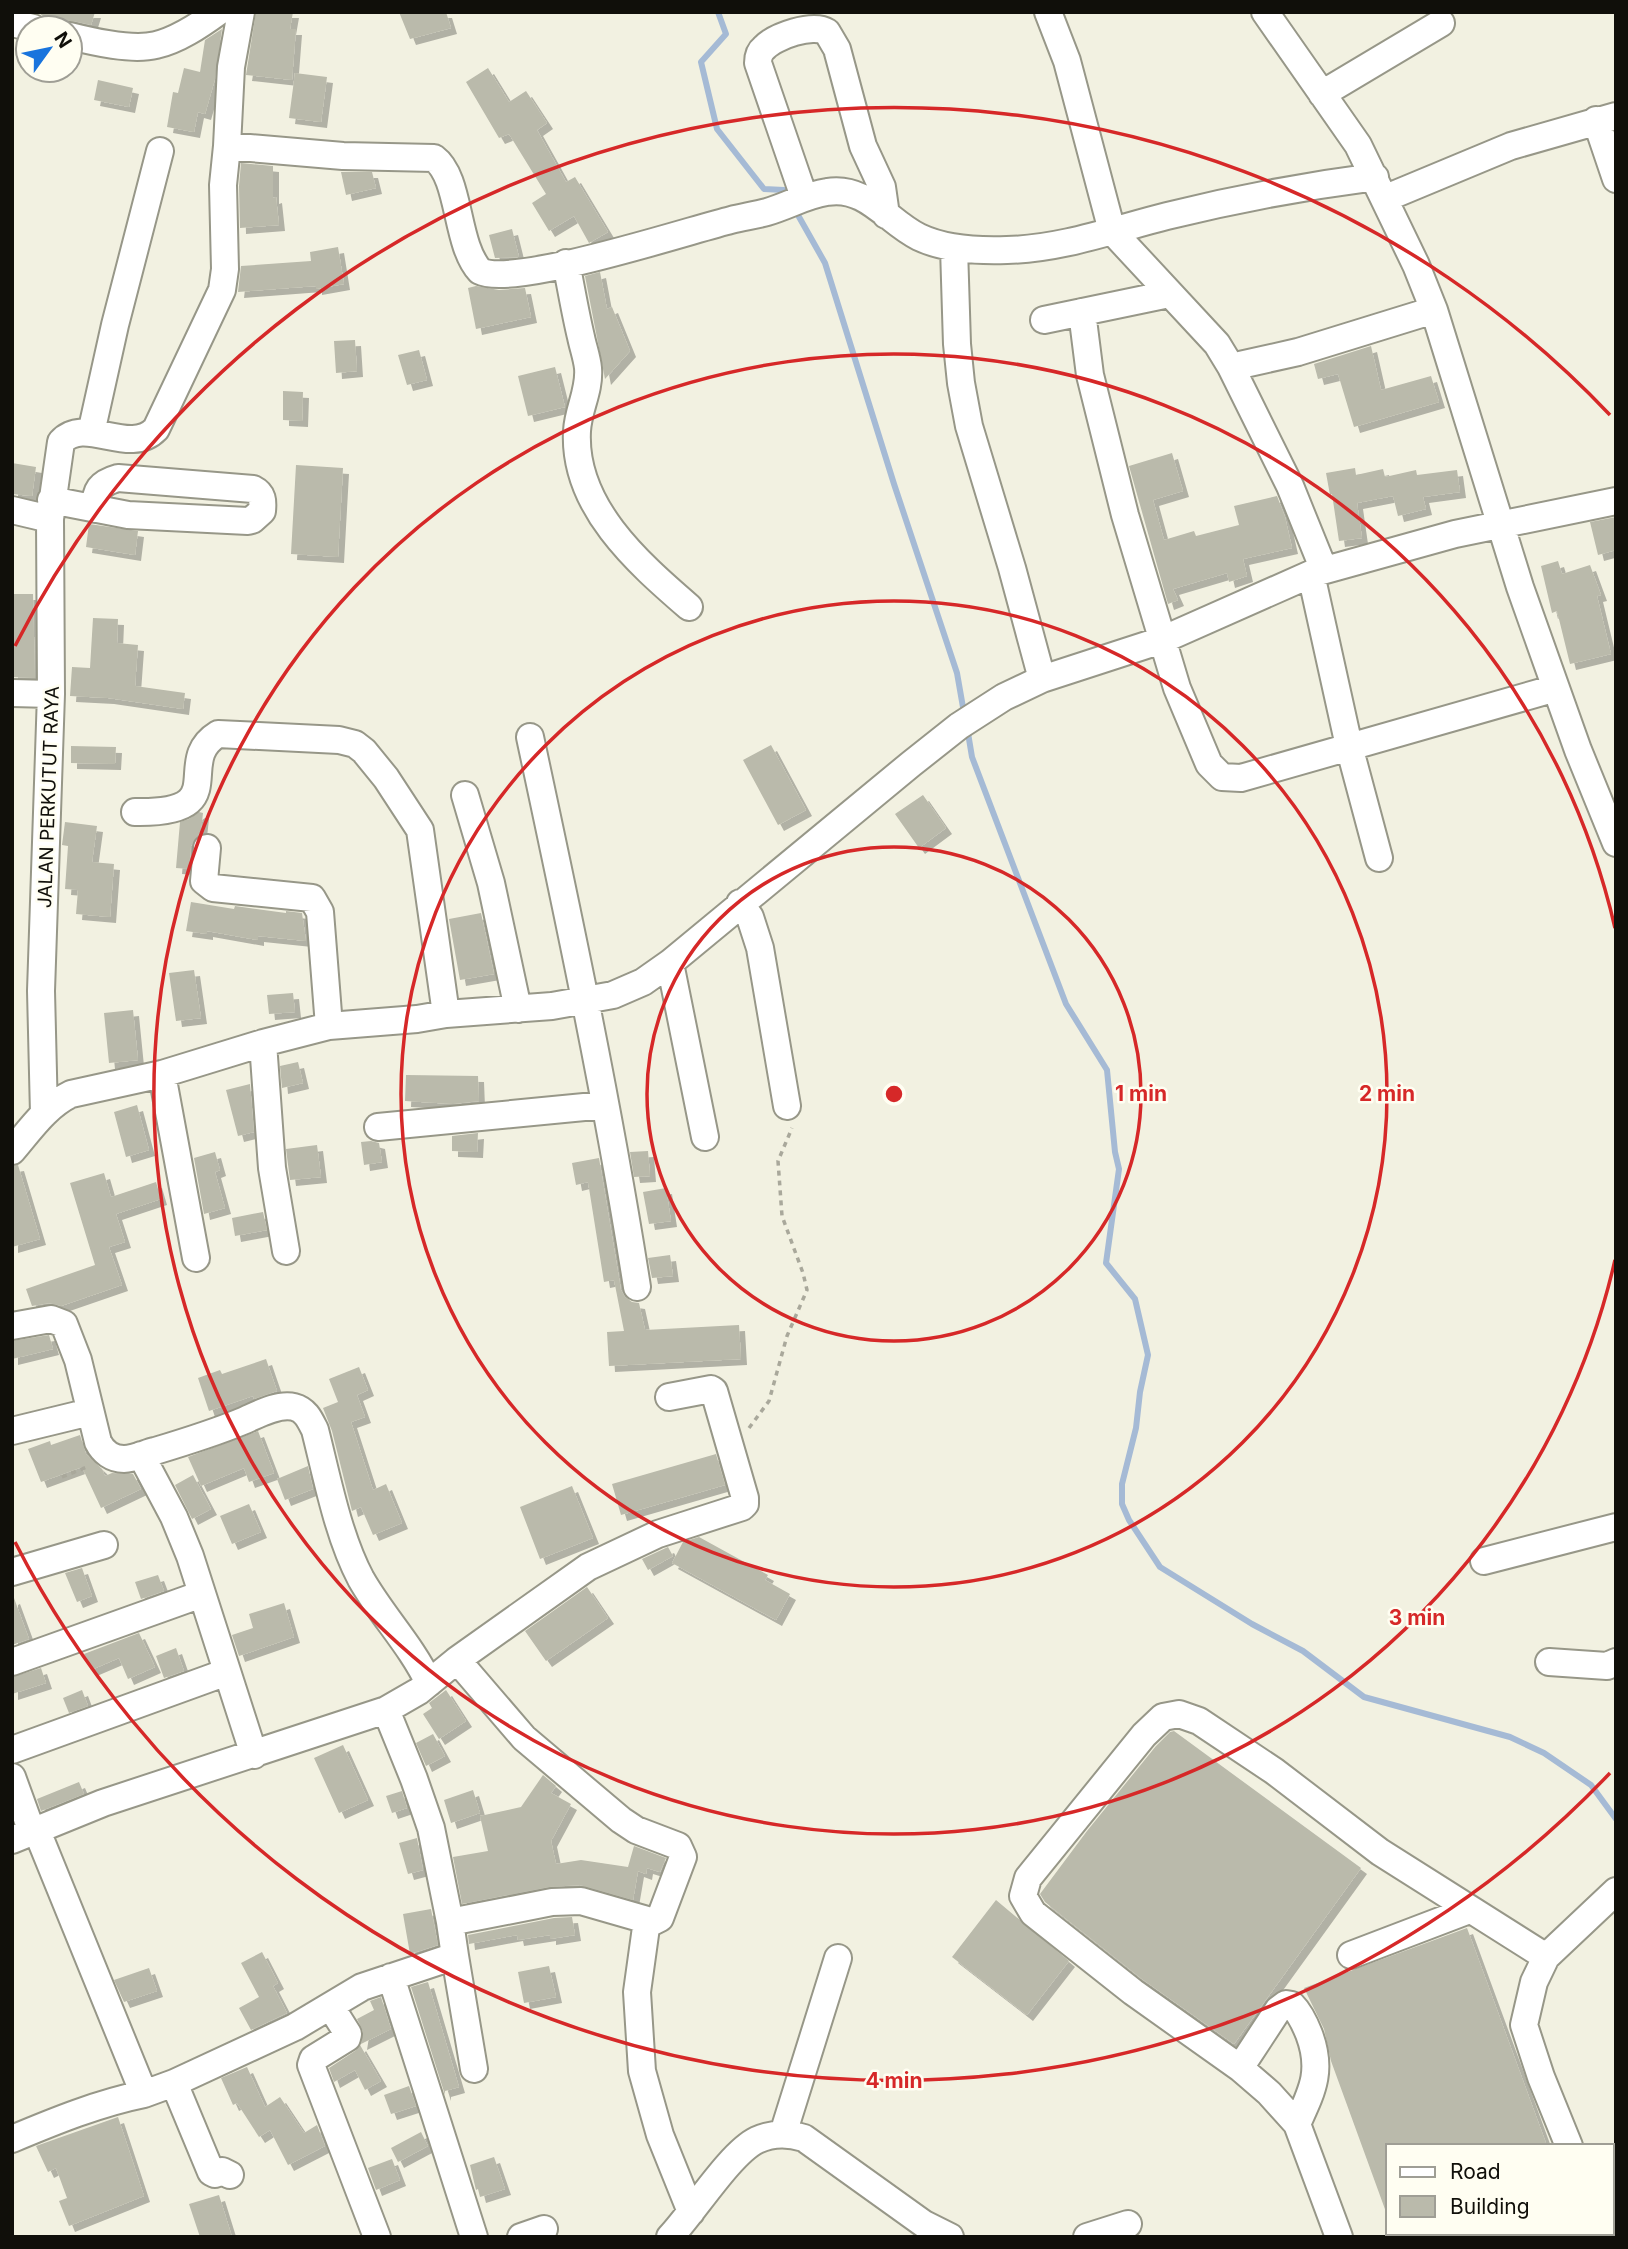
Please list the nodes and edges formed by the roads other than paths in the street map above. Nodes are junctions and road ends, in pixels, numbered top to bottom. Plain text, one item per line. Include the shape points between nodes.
1 (218, 12) edge
2 (241, 12) edge
3 (1048, 12) edge
4 (1265, 12) edge
5 (1441, 23) dead end
6 (84, 39) edge
7 (1322, 94) junction
8 (1606, 118) edge
9 (227, 146) junction
10 (160, 151) dead end
11 (1616, 179) edge
12 (1380, 187) junction
13 (801, 199) junction
14 (886, 215) junction
15 (1112, 231) junction
16 (954, 248) junction
17 (566, 263) junction
18 (1170, 294) junction
19 (1434, 310) junction
20 (1082, 312) junction
21 (1044, 320) dead end
22 (1231, 367) junction
23 (91, 433) junction
24 (1616, 501) edge
25 (95, 509) junction
26 (12, 510) edge
27 (51, 510) junction
28 (1500, 526) junction
29 (1317, 572) junction
30 (688, 607) dead end
31 (1162, 640) junction
32 (1042, 680) junction
33 (1556, 688) junction
34 (12, 693) edge
35 (51, 694) junction
36 (530, 737) dead end
37 (1349, 746) junction
38 (465, 795) dead end
39 (135, 812) dead end
40 (1616, 843) edge
41 (207, 848) dead end
42 (1379, 858) dead end
43 (740, 903) junction
44 (670, 962) junction
45 (587, 1001) junction
46 (518, 1009) junction
47 (446, 1014) junction
48 (329, 1026) junction
49 (263, 1043) junction
50 (162, 1074) junction
51 (605, 1105) junction
52 (787, 1106) road end
53 (30, 1120) edge
54 (378, 1127) dead end
55 (705, 1137) dead end
56 (12, 1151) edge
57 (286, 1251) dead end
58 (196, 1258) dead end
59 (637, 1287) dead end
60 (12, 1326) edge
61 (668, 1397) dead end
62 (90, 1412) junction
63 (12, 1431) edge
64 (141, 1455) junction
65 (1616, 1527) edge
66 (104, 1545) dead end
67 (1484, 1561) dead end
68 (12, 1573) edge
69 (202, 1594) junction
70 (457, 1660) junction
71 (12, 1662) edge
72 (1549, 1662) dead end
73 (1616, 1662) edge
74 (227, 1672) junction
75 (429, 1684) junction
76 (386, 1710) junction
77 (12, 1750) edge
78 (254, 1755) junction
79 (12, 1777) edge
80 (27, 1834) edge
81 (1616, 1891) edge
82 (1469, 1910) junction
83 (450, 1922) junction
84 (648, 1924) junction
85 (1351, 1955) dead end
86 (455, 1956) junction
87 (1546, 1957) junction
88 (838, 1958) dead end
89 (391, 1977) junction
90 (331, 2007) junction
91 (1240, 2068) junction
92 (474, 2069) dead end
93 (174, 2083) junction
94 (144, 2094) junction
95 (1297, 2124) junction
96 (783, 2134) junction
97 (12, 2139) edge
98 (1568, 2144) edge
99 (230, 2175) dead end
100 (691, 2211) junction
101 (1128, 2224) dead end
102 (377, 2237) edge
103 (474, 2237) edge
104 (670, 2237) edge
105 (950, 2237) edge
106 (1087, 2237) edge
107 (1339, 2237) edge

1 - 6 street via 198,27 155,46
2 - 9 street via 231,67
3 - 15 street via 1067,61
4 - 7 street
5 - 7 street
7 - 12 street via 1348,129
8 - 11 street
8 - 12 street
9 - 17 street via 434,158 445,170 470,257 480,271 498,276
9 - 23 street via 225,269 211,315 148,437 138,440
10 - 23 street
12 - 15 street via 1250,197
12 - 19 street
13 - 14 street via 844,191 865,198
13 - 14 street via 758,63 759,54 772,42 813,27 827,32 837,49 863,146 882,187
13 - 17 street via 768,212
14 - 16 street via 920,237
15 - 16 street via 1028,248
15 - 18 street
16 - 32 street via 957,344 969,426
17 - 30 street via 588,367 588,389 577,432 585,483 613,532
18 - 20 street
18 - 22 street via 1217,344
19 - 22 street via 1298,352
19 - 28 street
20 - 21 street
20 - 31 street via 1090,375
22 - 29 street via 1290,486
23 - 27 street, JALAN PERKUTUT RAYA via 66,436 61,442
24 - 28 street
25 - 25 street via 95,495 106,482 118,478 253,489 263,501 262,511 248,521
25 - 27 street
26 - 27 street
27 - 35 street, JALAN PERKUTUT RAYA
28 - 29 street
28 - 33 street
29 - 31 street
29 - 37 street
31 - 32 street
31 - 37 street via 1195,734 1209,764 1222,778 1241,778
32 - 43 street via 1004,697 959,726
33 - 37 street
33 - 40 street
34 - 35 street
35 - 53 street, JALAN PERKUTUT RAYA via 41,992
36 - 45 street
37 - 42 street
38 - 46 street via 491,883
39 - 47 street via 185,806 195,795 202,749 218,734 355,744 386,778 420,830
41 - 48 street via 204,881 213,888 316,902
43 - 44 street
43 - 52 street via 761,948
44 - 45 street via 643,982
44 - 55 street
45 - 46 street
45 - 51 street
46 - 47 street
47 - 48 street
48 - 49 street
49 - 50 street
49 - 57 street via 272,1168
50 - 53 street via 71,1094
50 - 58 street
51 - 54 street
51 - 59 street
53 - 56 street
60 - 62 street via 51,1319 64,1324
61 - 70 street via 713,1390 745,1504 658,1534 588,1567
62 - 63 street
62 - 64 street via 102,1450 124,1459
64 - 69 street via 174,1517
64 - 75 street via 291,1405 308,1415 360,1577
65 - 67 street
66 - 68 street
69 - 71 street
69 - 74 street
70 - 75 street
70 - 84 street via 534,1746 629,1825 681,1849 683,1857 660,1918
72 - 73 street via 1606,1666
74 - 77 street
74 - 78 street
75 - 76 street
76 - 78 street
76 - 83 street via 431,1828
78 - 80 street
79 - 80 street
80 - 94 street
81 - 87 street
82 - 85 street
82 - 87 street
82 - 91 street via 1380,1853 1274,1771 1199,1721 1179,1714 1163,1717 1144,1734 1028,1878 1023,1896 1032,1913
83 - 84 street via 552,1902 581,1901 644,1918
83 - 86 street
84 - 100 street via 637,1992 642,2071 660,2135
86 - 89 street
86 - 92 street
87 - 98 street via 1534,1982 1524,2025
88 - 96 street
89 - 90 street via 362,1987
89 - 103 street
90 - 93 street via 296,2028
90 - 102 street via 347,2038 313,2059 311,2066
91 - 95 street
91 - 95 street via 1278,2010 1286,2004 1292,2006 1305,2025 1317,2064
93 - 94 street
93 - 99 street via 211,2172
94 - 97 street via 121,2098
95 - 107 street
96 - 100 street via 753,2141
96 - 105 street via 804,2138 923,2224
100 - 104 street
101 - 106 street

